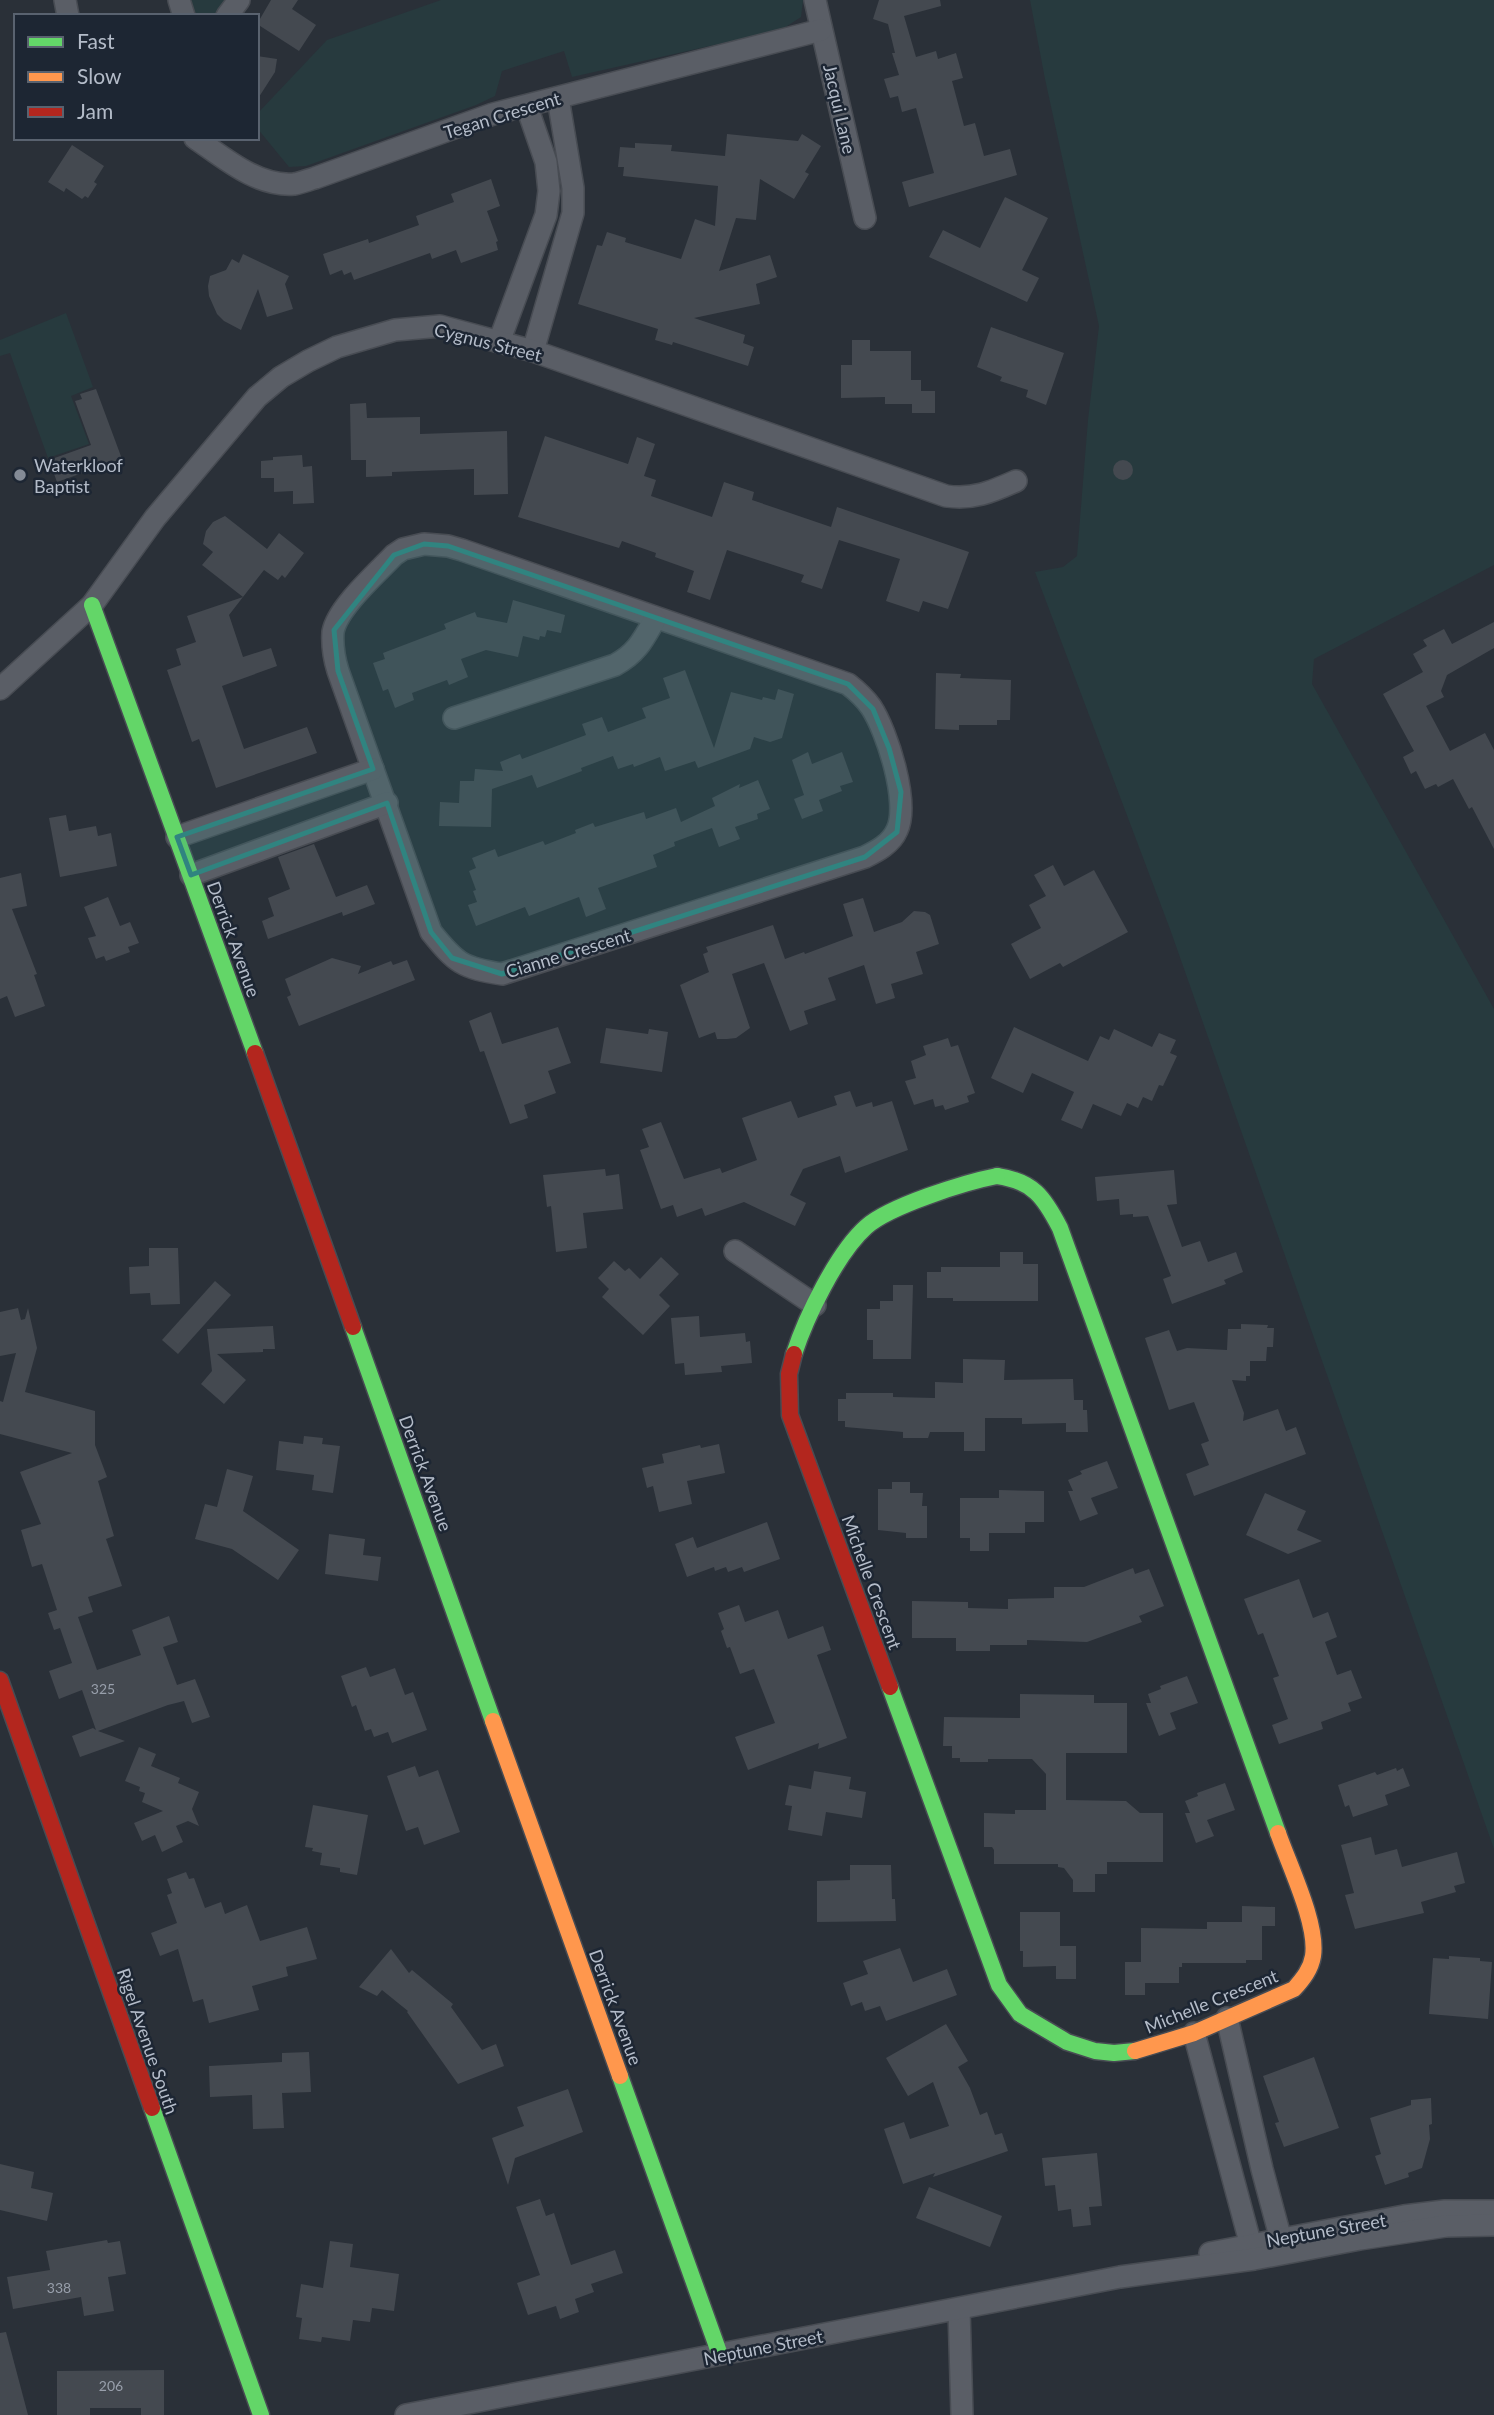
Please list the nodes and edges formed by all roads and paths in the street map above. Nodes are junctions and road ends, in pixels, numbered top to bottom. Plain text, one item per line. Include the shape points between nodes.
1 (815, 0) edge
2 (821, 30) junction
3 (558, 98) junction
4 (527, 107) junction
5 (198, 140) edge
6 (865, 218) dead end
7 (499, 342) junction
8 (533, 351) junction
9 (1016, 481) dead end
10 (92, 605) junction
11 (655, 619) junction
12 (0, 688) edge
13 (454, 718) dead end
14 (373, 769) junction
15 (387, 803) junction
16 (177, 837) junction
17 (191, 875) junction
18 (735, 1251) dead end
19 (815, 1305) junction
20 (0, 1680) edge
21 (1227, 2018) junction
22 (1194, 2033) junction
23 (1494, 2211) edge
24 (1468, 2218) junction
25 (1494, 2225) edge
26 (1282, 2246) junction
27 (1253, 2251) junction
28 (959, 2309) junction
29 (720, 2355) junction
30 (261, 2415) edge
31 (406, 2415) edge
32 (962, 2415) edge

1 - 2 street, Jacqui Lane
2 - 3 street, Tegan Crescent
2 - 6 street, Jacqui Lane
3 - 4 street, Tegan Crescent
3 - 8 street via 573,213
4 - 5 street, Tegan Crescent via 493,114 294,184 273,183 250,174
4 - 7 street via 546,162 549,191 546,215
7 - 8 street, Cygnus Street
7 - 10 street, Cygnus Street via 440,326 395,330 337,347 281,377 257,397 163,508
8 - 9 street, Cygnus Street via 946,496 983,496
10 - 12 street, Cygnus Street
10 - 16 street, Derrick Avenue
11 - 13 street via 637,649 615,665
11 - 14 street, Cianne Crescent via 449,546 424,544 403,549 341,614 334,630 338,671
11 - 15 street, Cianne Crescent via 835,678 862,695 885,738 901,792 897,832 883,847 865,857 502,974 478,971 453,958 431,932
14 - 15 street, Cianne Crescent
14 - 16 street
15 - 17 street
16 - 17 street, Derrick Avenue
17 - 29 street, Derrick Avenue
18 - 19 street
19 - 21 street, Michelle Crescent via 856,1238 879,1217 997,1176 1026,1183 1049,1206 1313,1930 1314,1961 1294,1989
19 - 22 street, Michelle Crescent via 791,1361 790,1415 999,1984 1020,2014 1066,2042 1095,2051 1135,2052
20 - 30 street, Rigel Avenue South
21 - 22 street, Michelle Crescent
21 - 26 street
22 - 27 street
23 - 24 street, Neptune Street
24 - 25 street, Neptune Street
24 - 26 street, Neptune Street via 1414,2231
26 - 27 street, Neptune Street
27 - 28 street, Neptune Street
28 - 29 street, Neptune Street
28 - 32 street
29 - 31 street, Neptune Street

